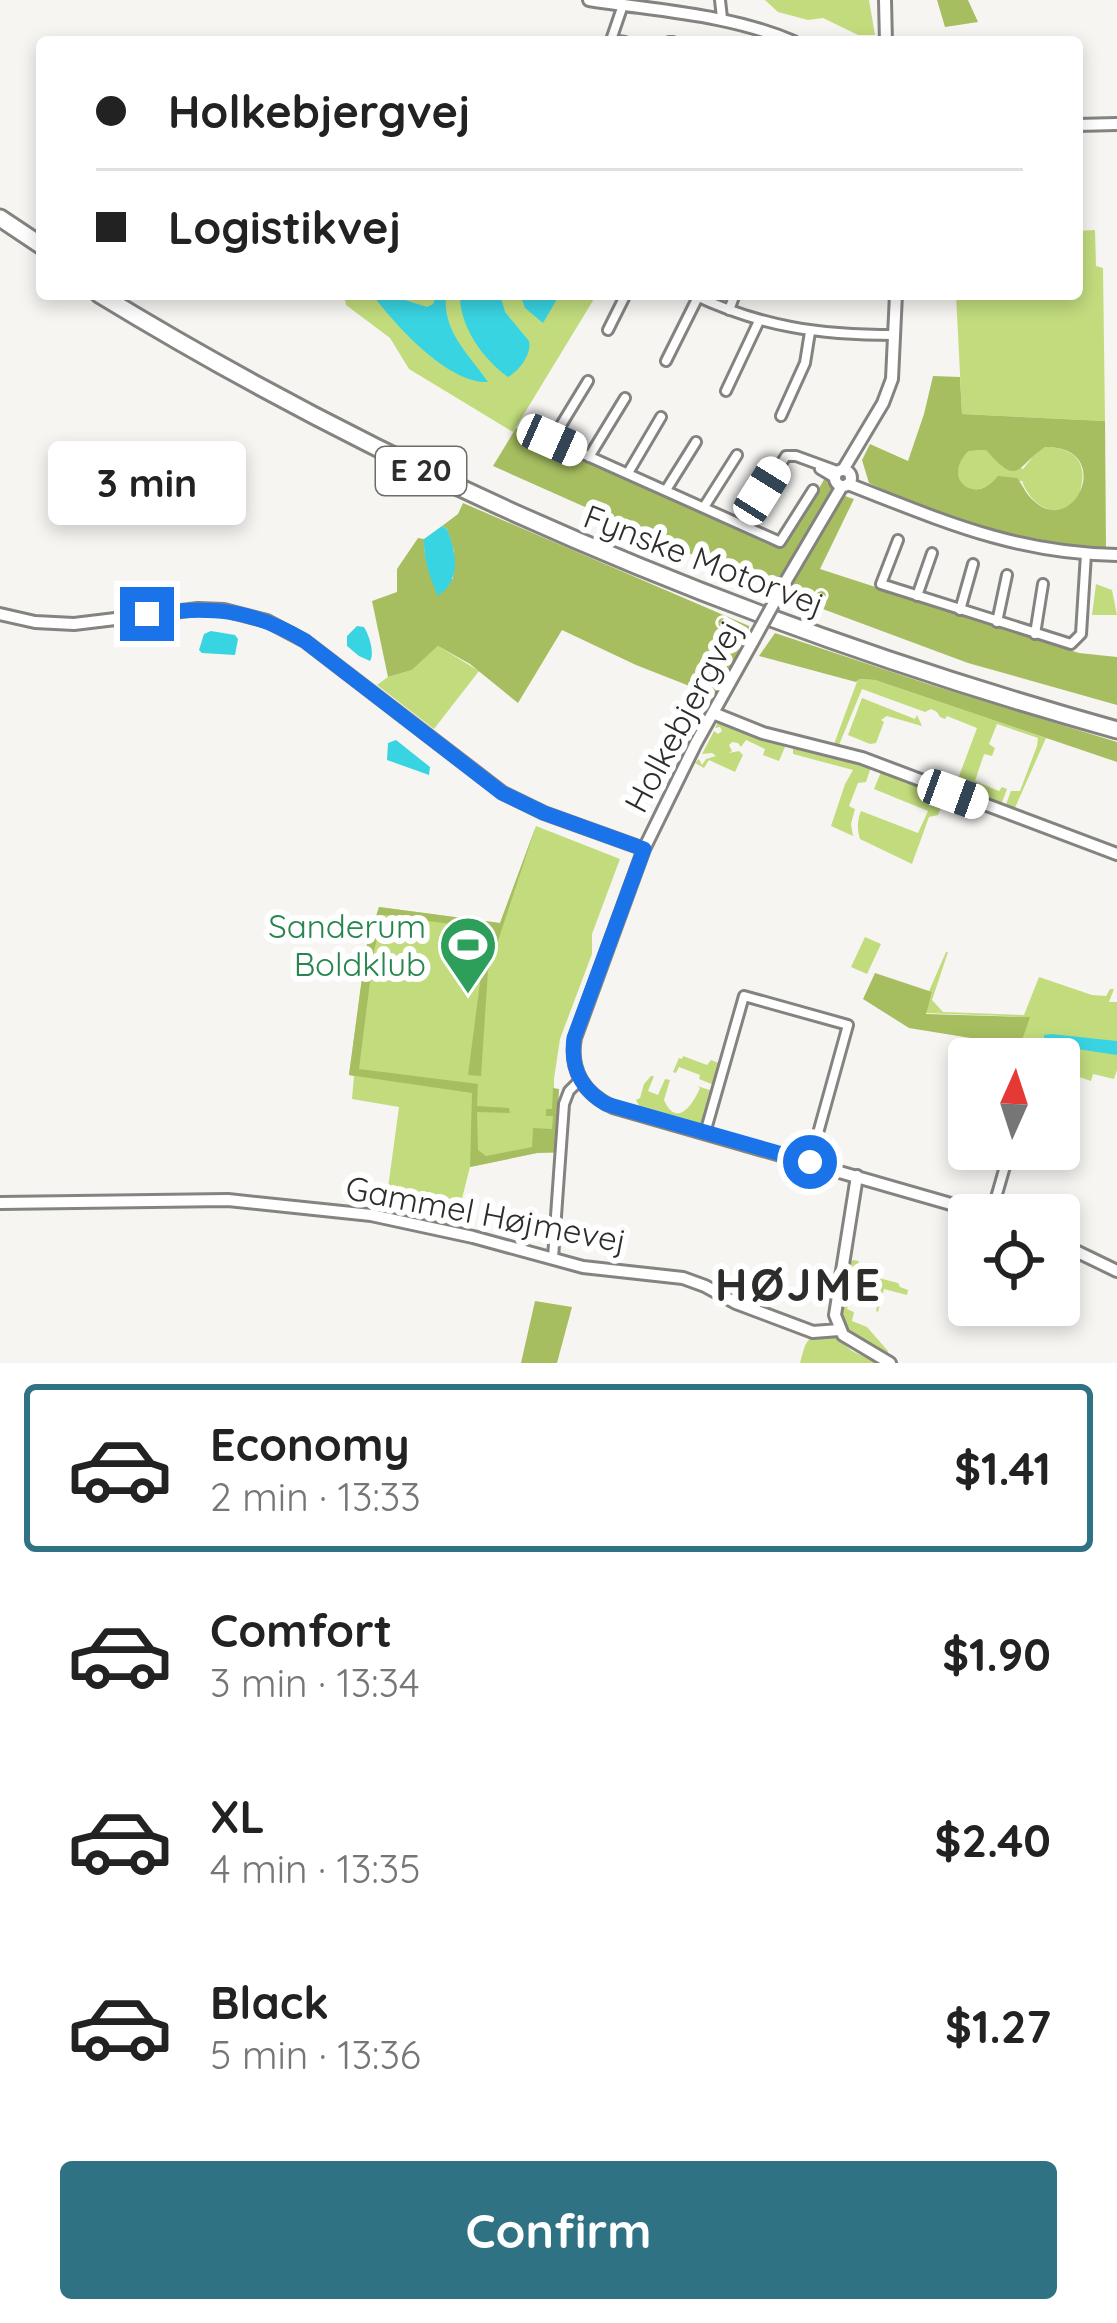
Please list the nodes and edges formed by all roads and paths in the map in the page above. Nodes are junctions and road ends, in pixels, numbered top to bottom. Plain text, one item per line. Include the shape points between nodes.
1 (589, 0) edge
2 (720, 0) edge
3 (885, 0) edge
4 (623, 5) junction
5 (722, 18) junction
6 (612, 36) edge
7 (778, 36) edge
8 (886, 36) edge
9 (1117, 124) edge
10 (1083, 125) edge
11 (0, 218) edge
12 (0, 231) edge
13 (36, 242) edge
14 (36, 254) edge
15 (110, 300) edge
16 (129, 300) edge
17 (623, 300) edge
18 (693, 300) edge
19 (706, 300) edge
20 (733, 300) edge
21 (896, 300) edge
22 (728, 310) junction
23 (759, 321) junction
24 (608, 330) dead end
25 (810, 332) junction
26 (895, 335) junction
27 (666, 361) dead end
28 (588, 381) dead end
29 (726, 391) dead end
30 (625, 398) dead end
31 (782, 416) dead end
32 (662, 417) dead end
33 (696, 442) dead end
34 (737, 455) dead end
35 (589, 457) junction
36 (628, 473) junction
37 (843, 477) junction
38 (666, 490) junction
39 (813, 490) dead end
40 (704, 507) junction
41 (742, 524) junction
42 (898, 541) dead end
43 (932, 553) dead end
44 (1086, 554) junction
45 (1117, 555) edge
46 (973, 564) dead end
47 (1007, 575) dead end
48 (1043, 584) dead end
49 (917, 596) junction
50 (960, 610) junction
51 (0, 614) edge
52 (997, 622) junction
53 (1035, 634) junction
54 (713, 712) junction
55 (1117, 720) edge
56 (1117, 730) edge
57 (644, 849) junction
58 (1117, 854) edge
59 (580, 1080) junction
60 (704, 1133) junction
61 (810, 1162) junction
62 (857, 1176) junction
63 (0, 1203) edge
64 (948, 1203) edge
65 (1080, 1254) edge
66 (553, 1260) junction
67 (1117, 1271) edge
68 (838, 1324) junction
69 (890, 1363) edge

1 - 4 street
2 - 5 street
3 - 8 street
4 - 5 street
4 - 6 street
5 - 7 street
9 - 10 street
11 - 13 highway
12 - 14 highway
15 - 56 highway, Fynske Motorvej / E 20 via 341,431 562,536 820,638
16 - 55 highway, Fynske Motorvej / E 20 via 366,432 605,543 888,650
17 - 24 street
18 - 27 street
19 - 22 street
20 - 22 street
21 - 26 street, Holkebjergvej
22 - 23 street
23 - 25 street
23 - 29 street
25 - 26 street
25 - 31 street
26 - 37 street, Holkebjergvej via 892,379
28 - 35 street via 552,440
30 - 35 street
32 - 36 street
33 - 38 street
34 - 40 street
35 - 36 street
36 - 38 street
37 - 41 street via 791,455
37 - 44 street via 946,524
37 - 54 street, Holkebjergvej, bridge
38 - 40 street
39 - 41 street via 780,542
40 - 41 street
42 - 49 street via 880,584
43 - 49 street
44 - 45 street
44 - 53 street via 1079,639
46 - 50 street
47 - 52 street
48 - 53 street
49 - 50 street
50 - 52 street
51 - 57 street via 61,624 211,609 267,621 305,641 502,793
52 - 53 street
54 - 57 street, Holkebjergvej
54 - 58 street via 862,758
57 - 59 street, Holkebjergvej via 574,1038
59 - 60 street via 606,1104
59 - 66 street, Holkebjergvej via 564,1101
60 - 61 street
60 - 61 street via 744,996 765,1001 848,1025
61 - 62 street
62 - 64 street
62 - 68 street
63 - 66 street, Gammel Højmevej via 249,1201 370,1215
65 - 67 street
66 - 68 street, Gammel Højmevej via 682,1278 807,1328
68 - 69 street

